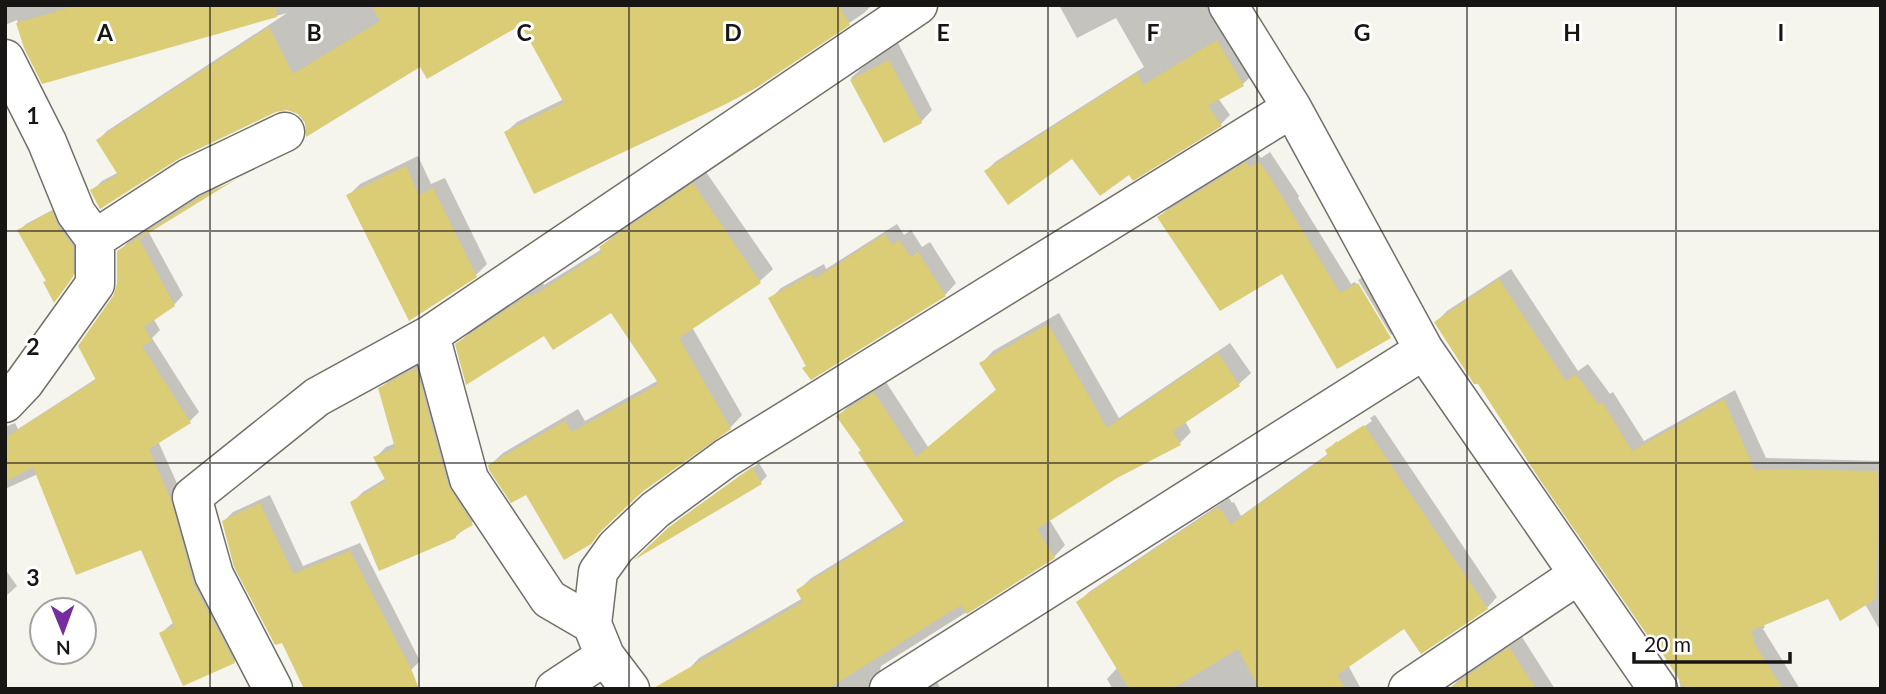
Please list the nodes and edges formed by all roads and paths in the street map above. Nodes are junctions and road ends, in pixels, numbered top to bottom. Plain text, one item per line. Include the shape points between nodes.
1 (918, 5) edge
2 (1228, 5) edge
3 (5, 58) edge
4 (1292, 108) junction
5 (285, 132) dead end
6 (95, 239) junction
7 (430, 335) junction
8 (1424, 350) junction
9 (5, 403) edge
10 (1578, 575) junction
11 (599, 640) junction
12 (273, 689) edge
13 (555, 689) edge
14 (630, 689) edge
15 (889, 689) edge
16 (1408, 689) edge
17 (1658, 689) edge

1 - 7 street
2 - 4 street
3 - 6 street via 76,213
4 - 8 street
4 - 11 street via 726,458 655,510 616,547 598,572
5 - 6 street via 188,178
6 - 9 street via 95,284
7 - 11 street via 469,479 549,600
7 - 12 street via 317,397 191,497 214,575
8 - 10 street
8 - 15 street
10 - 16 street
10 - 17 street
11 - 13 street
11 - 14 street

